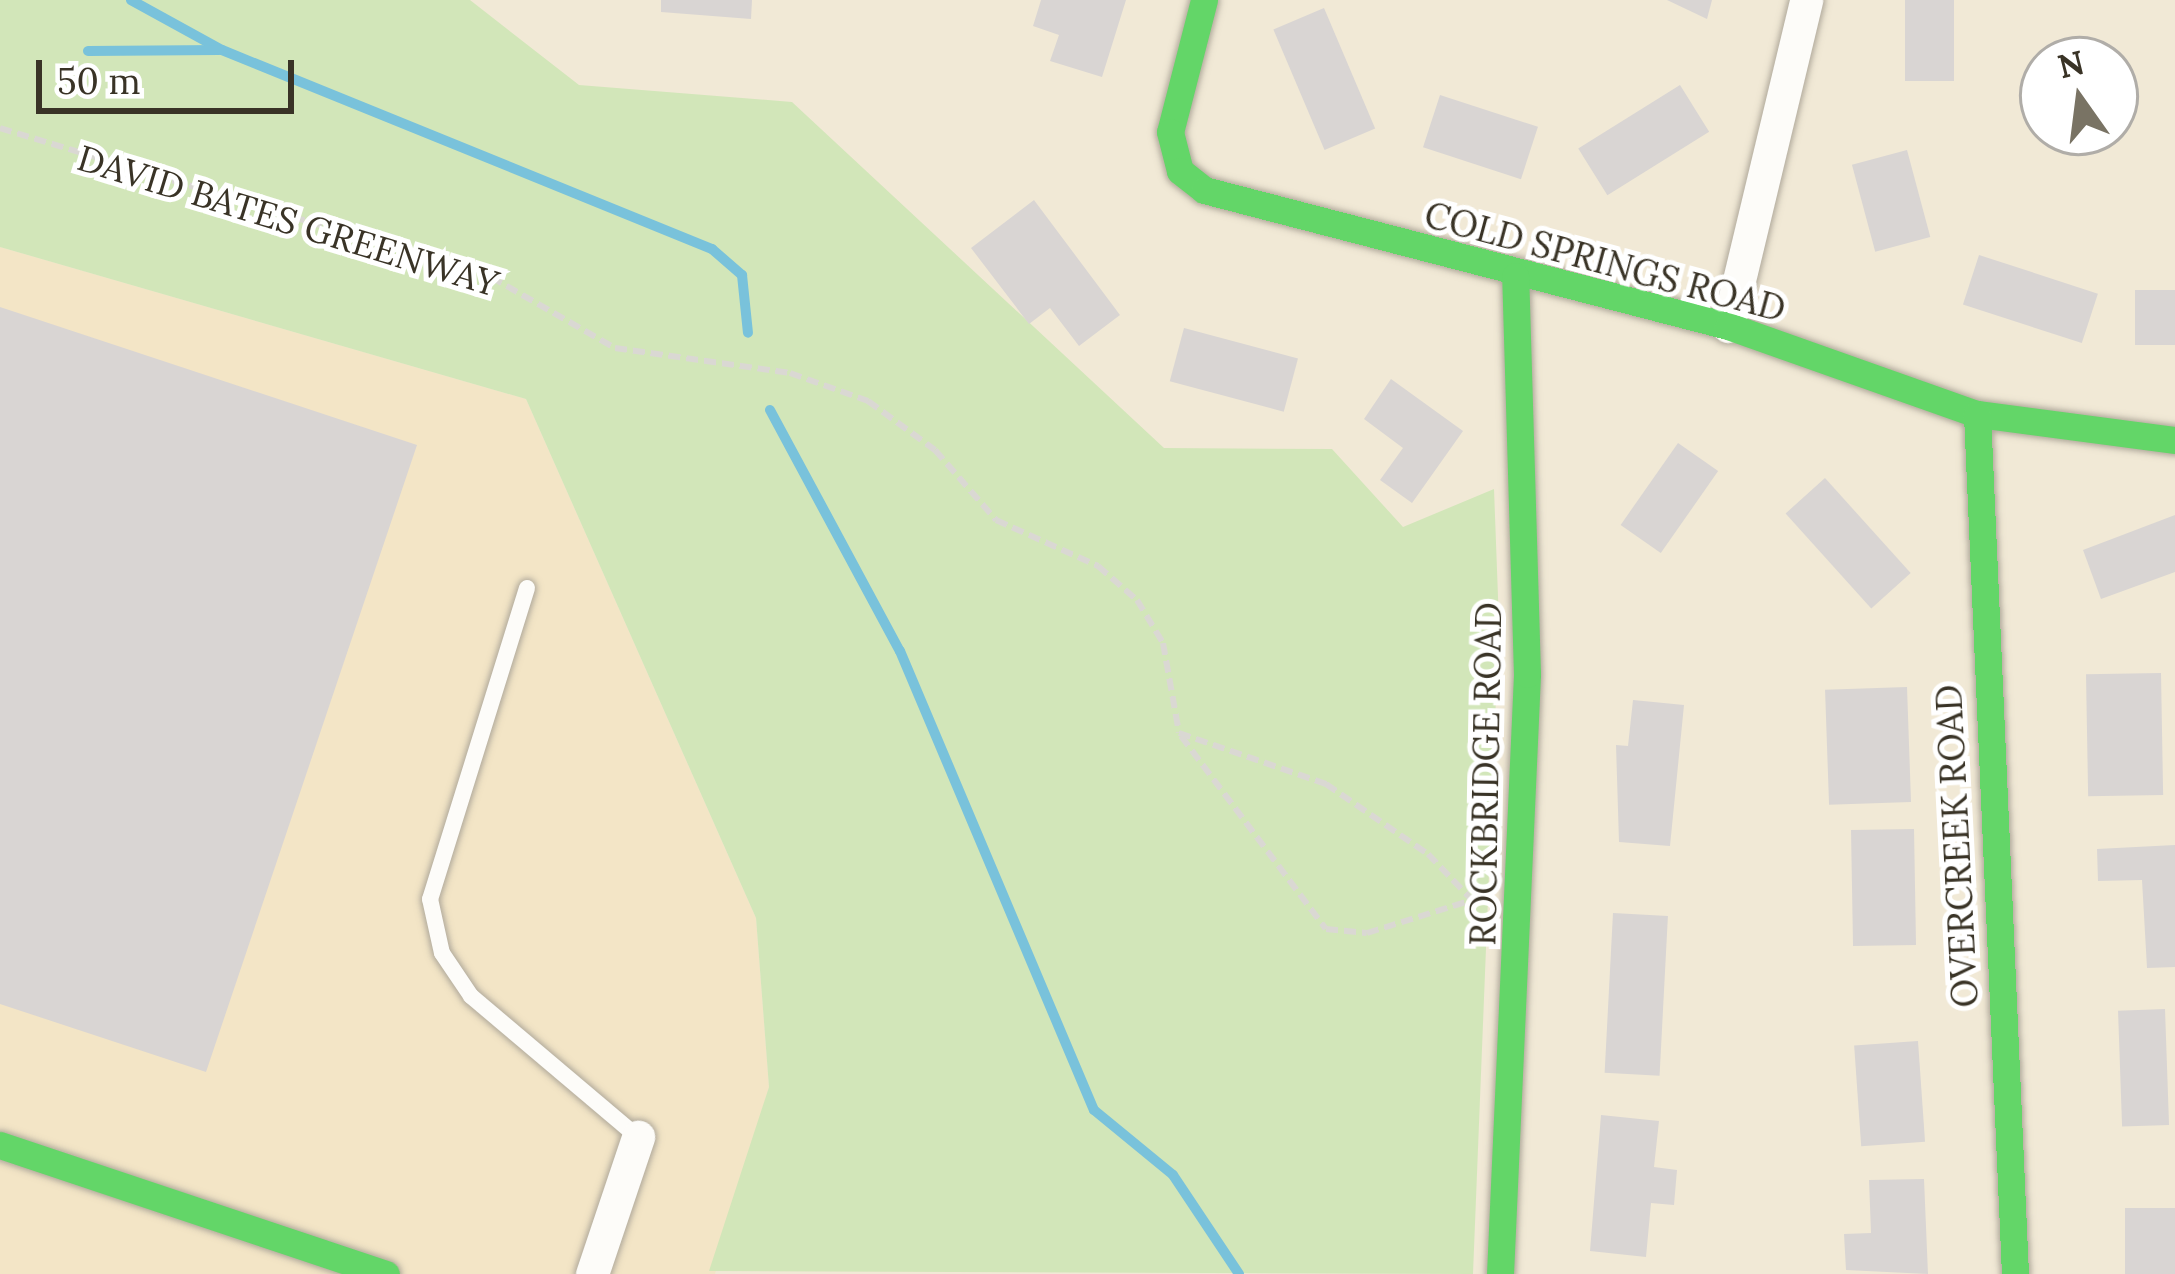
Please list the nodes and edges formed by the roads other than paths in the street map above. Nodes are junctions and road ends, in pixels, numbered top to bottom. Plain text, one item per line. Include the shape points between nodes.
1 (1204, 0) edge
2 (1806, 0) edge
3 (1515, 275) junction
4 (1728, 326) junction
5 (1977, 414) junction
6 (2175, 440) edge
7 (527, 588) dead end
8 (638, 1136) joint
9 (0, 1145) edge
10 (386, 1274) edge
11 (592, 1274) edge
12 (1500, 1274) edge
13 (2015, 1274) edge

1 - 3 street, COLD SPRINGS ROAD via 1173,154 1204,190
2 - 4 street
3 - 4 street, COLD SPRINGS ROAD
3 - 12 street, ROCKBRIDGE ROAD via 1522,911
4 - 5 street, COLD SPRINGS ROAD
5 - 6 street, COLD SPRINGS ROAD
5 - 13 street, OVERCREEK ROAD
7 - 8 lane via 430,899 442,953 471,996
8 - 11 street
9 - 10 street

